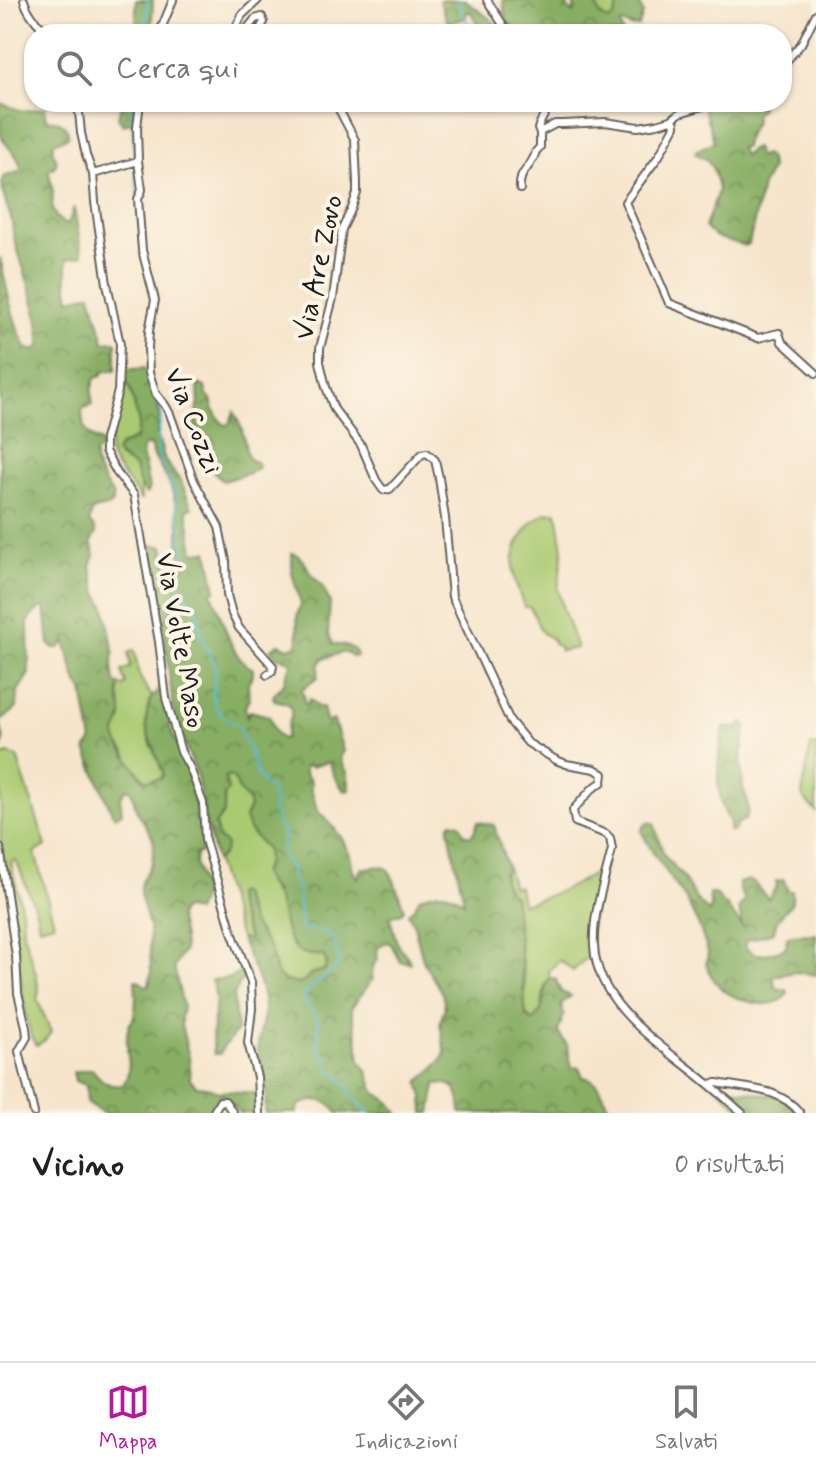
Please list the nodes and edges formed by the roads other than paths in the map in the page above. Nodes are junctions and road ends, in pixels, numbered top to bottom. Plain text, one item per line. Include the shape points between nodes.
1 (24, 0) edge
2 (173, 0) edge
3 (258, 0) edge
4 (487, 0) edge
5 (816, 14) edge
6 (39, 24) edge
7 (163, 24) edge
8 (236, 24) edge
9 (250, 24) edge
10 (263, 24) edge
11 (503, 24) edge
12 (792, 54) edge
13 (79, 112) edge
14 (139, 112) edge
15 (341, 112) edge
16 (546, 112) edge
17 (683, 112) edge
18 (671, 120) junction
19 (540, 132) junction
20 (136, 162) junction
21 (93, 174) junction
22 (520, 189) dead end
23 (816, 373) edge
24 (267, 675) dead end
25 (0, 848) edge
26 (709, 1084) junction
27 (34, 1113) edge
28 (213, 1113) edge
29 (233, 1113) edge
30 (259, 1113) edge
31 (742, 1113) edge
32 (800, 1113) edge

1 - 6 street
2 - 7 street
3 - 8 street
4 - 11 street
5 - 12 street
9 - 10 street via 262,17
13 - 21 street
14 - 20 street, Via Cozzi
15 - 26 street, Via Are Zovo via 355,140 357,193 342,229 320,348 334,409 361,445 383,490 390,489 422,454 435,460 452,597 510,721 528,743 556,760 603,774 602,782 573,810 575,822 606,834 612,849 593,947 602,981 624,1012
16 - 19 street
17 - 18 street
18 - 19 street via 638,127 555,124
18 - 23 street via 675,126 659,156 625,202 669,303 758,338 779,333
19 - 22 street via 540,147 521,175
20 - 21 street
20 - 24 street, Via Cozzi via 142,185 142,250 155,300 148,348 152,386 170,414 194,481 219,527 232,614 273,666
21 - 30 street, Via Volte Maso via 120,344 118,391 105,451 134,495 166,698 203,803 205,840 251,982 248,1043
25 - 27 street via 27,1037 19,1051
26 - 31 street, Via Are Zovo
26 - 32 street via 776,1093
28 - 29 street via 225,1101

